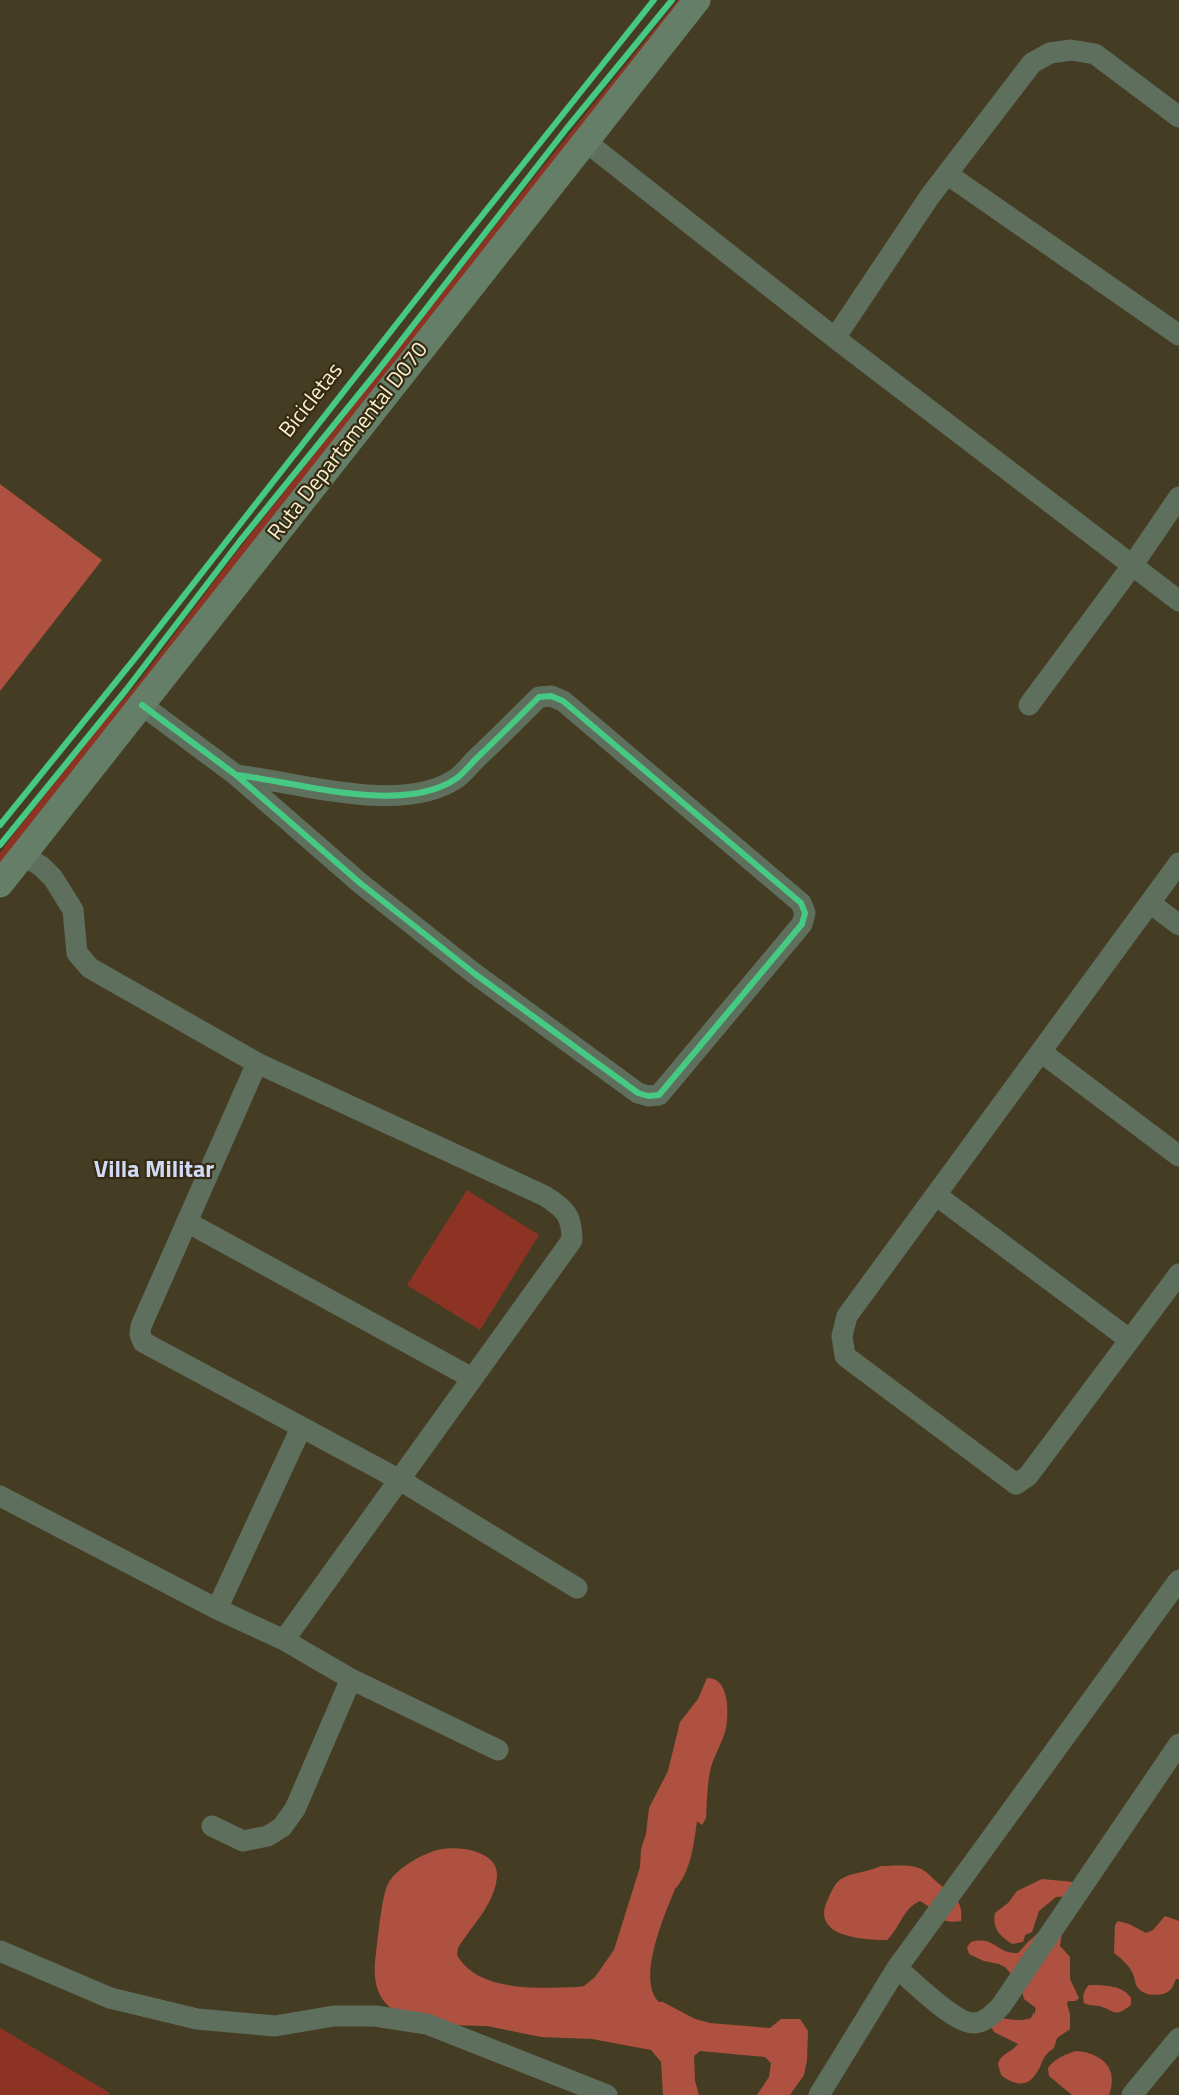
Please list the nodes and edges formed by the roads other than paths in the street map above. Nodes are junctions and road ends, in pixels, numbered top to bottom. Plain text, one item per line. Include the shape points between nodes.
1 (697, 0) edge
2 (1179, 117) edge
3 (585, 141) junction
4 (947, 174) junction
5 (1179, 335) edge
6 (835, 338) junction
7 (1179, 497) edge
8 (1132, 566) junction
9 (1179, 601) edge
10 (142, 705) junction
11 (1029, 705) dead end
12 (236, 775) junction
13 (22, 855) junction
14 (1179, 863) edge
15 (0, 884) edge
16 (1150, 903) junction
17 (1179, 925) edge
18 (1041, 1052) junction
19 (257, 1063) junction
20 (1179, 1156) edge
21 (936, 1195) junction
22 (187, 1222) junction
23 (1179, 1274) edge
24 (1130, 1340) junction
25 (472, 1378) junction
26 (301, 1428) junction
27 (400, 1480) junction
28 (0, 1496) edge
29 (1179, 1580) edge
30 (578, 1588) dead end
31 (217, 1609) junction
32 (284, 1640) junction
33 (351, 1679) junction
34 (1179, 1744) edge
35 (498, 1750) dead end
36 (212, 1826) dead end
37 (0, 1951) edge
38 (897, 1968) junction
39 (1179, 2038) edge
40 (607, 2095) edge
41 (819, 2095) edge
42 (1132, 2095) edge

1 - 3 main road, Ruta Departamental D070
2 - 4 street via 1095,54 1071,50 1050,53 1032,63
3 - 6 street
3 - 10 main road, Ruta Departamental D070
4 - 5 street
4 - 6 street
6 - 8 street
7 - 8 street
8 - 9 street
8 - 11 street
10 - 12 street
10 - 13 main road, Ruta Departamental D070
12 - 12 street via 360,883 475,974 648,1096 659,1095 802,924 805,913 801,903 563,701 551,696 539,697 458,777 431,791 410,795 341,792
13 - 15 main road, Ruta Departamental D070
13 - 19 street via 53,878 73,910 77,953 90,968
14 - 16 street
16 - 17 street
16 - 18 street
18 - 20 street
18 - 21 street
19 - 22 street
19 - 25 street via 545,1196 563,1208 572,1223 572,1240
21 - 24 street
21 - 24 street via 847,1316 842,1336 845,1356 1016,1484 1028,1476
22 - 25 street
22 - 26 street via 141,1326 144,1342
23 - 24 street
25 - 27 street
26 - 27 street
26 - 31 street
27 - 30 street
27 - 32 street
28 - 31 street
29 - 38 street
31 - 32 street
32 - 33 street
33 - 35 street
33 - 36 street via 295,1809 282,1827 268,1836 243,1841
34 - 38 street via 1001,2006 987,2019 972,2023 956,2018
37 - 40 street via 110,1998 197,2019 275,2026 334,2016 375,2016 427,2024
38 - 41 street
39 - 42 street

